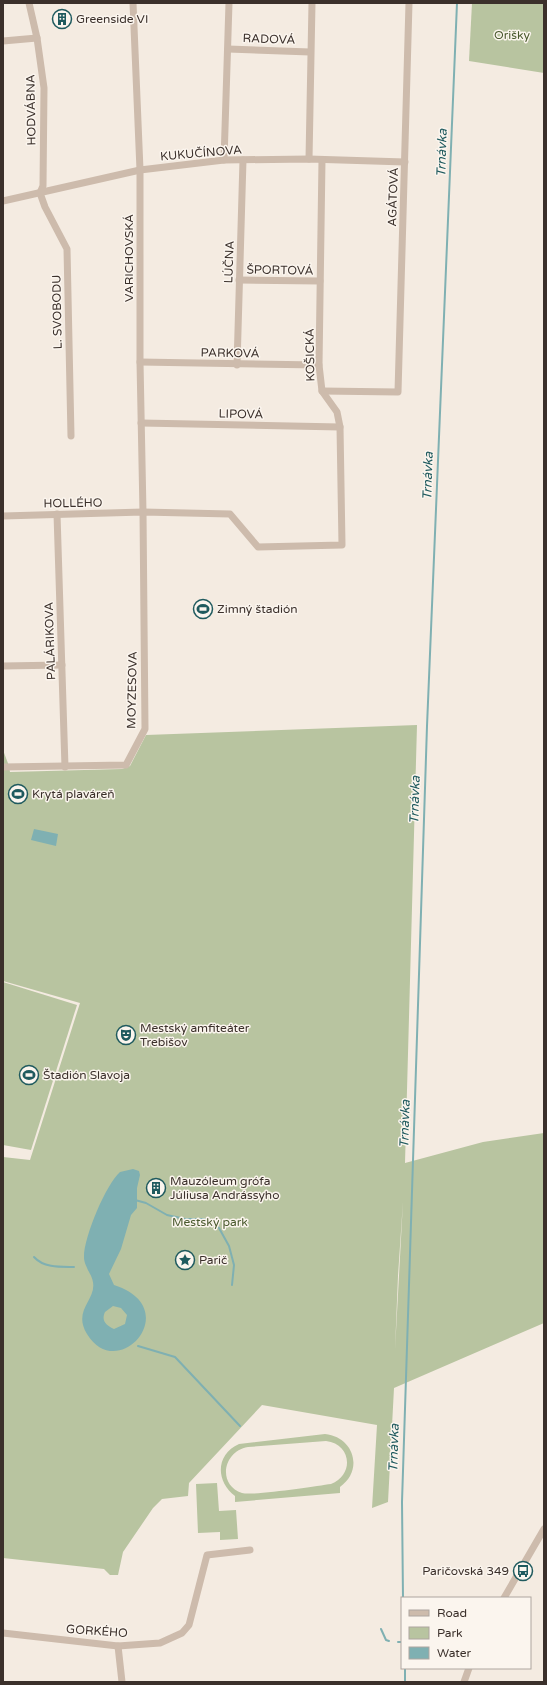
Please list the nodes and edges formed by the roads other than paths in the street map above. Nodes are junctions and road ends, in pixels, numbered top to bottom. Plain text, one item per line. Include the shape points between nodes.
1 (29, 3) edge
2 (133, 3) edge
3 (229, 3) edge
4 (312, 3) edge
5 (409, 3) edge
6 (37, 38) junction
7 (3, 41) edge
8 (228, 49) junction
9 (310, 52) junction
10 (309, 159) junction
11 (224, 160) junction
12 (243, 160) junction
13 (322, 160) junction
14 (405, 162) junction
15 (140, 170) junction
16 (40, 193) junction
17 (3, 201) edge
18 (239, 280) junction
19 (320, 282) junction
20 (140, 362) junction
21 (237, 364) junction
22 (319, 365) junction
23 (322, 391) junction
24 (141, 423) junction
25 (340, 427) junction
26 (71, 436) dead end
27 (144, 512) junction
28 (57, 514) junction
29 (3, 516) edge
30 (342, 545) joint
31 (62, 665) junction
32 (3, 666) edge
33 (4, 766) edge
34 (66, 767) junction
35 (544, 1529) edge
36 (250, 1550) dead end
37 (505, 1597) edge
38 (3, 1633) edge
39 (118, 1646) junction
40 (469, 1669) edge
41 (122, 1682) edge
42 (464, 1682) edge

1 - 6 street, HODVÁBNA
2 - 15 street, VARICHOVSKÁ
3 - 8 street
4 - 9 street
5 - 14 street, AGÁTOVÁ
6 - 7 street
6 - 16 street, HODVÁBNA via 44,88 43,186
8 - 9 street, RADOVÁ
8 - 11 street
9 - 10 street
10 - 12 street, KUKUČÍNOVA
10 - 13 street, KUKUČÍNOVA
11 - 12 street, KUKUČÍNOVA
11 - 15 street, KUKUČÍNOVA
12 - 18 street, LÚČNA
13 - 14 street, KUKUČÍNOVA
13 - 19 street, KOŠICKÁ
14 - 23 street, AGÁTOVÁ via 398,392
15 - 16 street, KUKUČÍNOVA
15 - 20 street, VARICHOVSKÁ
16 - 17 street, KUKUČÍNOVA
16 - 26 street, L. SVOBODU via 66,249
18 - 19 street, ŠPORTOVÁ
18 - 21 street, LÚČNA
19 - 22 street, KOŠICKÁ
20 - 21 street, PARKOVÁ
20 - 24 street, VARICHOVSKÁ
21 - 22 street, PARKOVÁ
22 - 23 street, KOŠICKÁ
23 - 25 street, KOŠICKÁ via 337,412
24 - 25 street, LIPOVÁ
24 - 27 street, VARICHOVSKÁ
25 - 30 street, KOŠICKÁ
27 - 28 street, HOLLÉHO
27 - 30 street, HOLLÉHO via 230,514 258,547
27 - 34 street, MOYZESOVA via 144,729 126,765
28 - 29 street, HOLLÉHO
28 - 31 street, PALÁRIKOVA
31 - 32 street
31 - 34 street, PALÁRIKOVA
33 - 34 street, MOYZESOVA
35 - 37 street
36 - 39 street, GORKÉHO via 207,1555 192,1617 182,1633 160,1643
38 - 39 street, GORKÉHO
39 - 41 street
40 - 42 street

